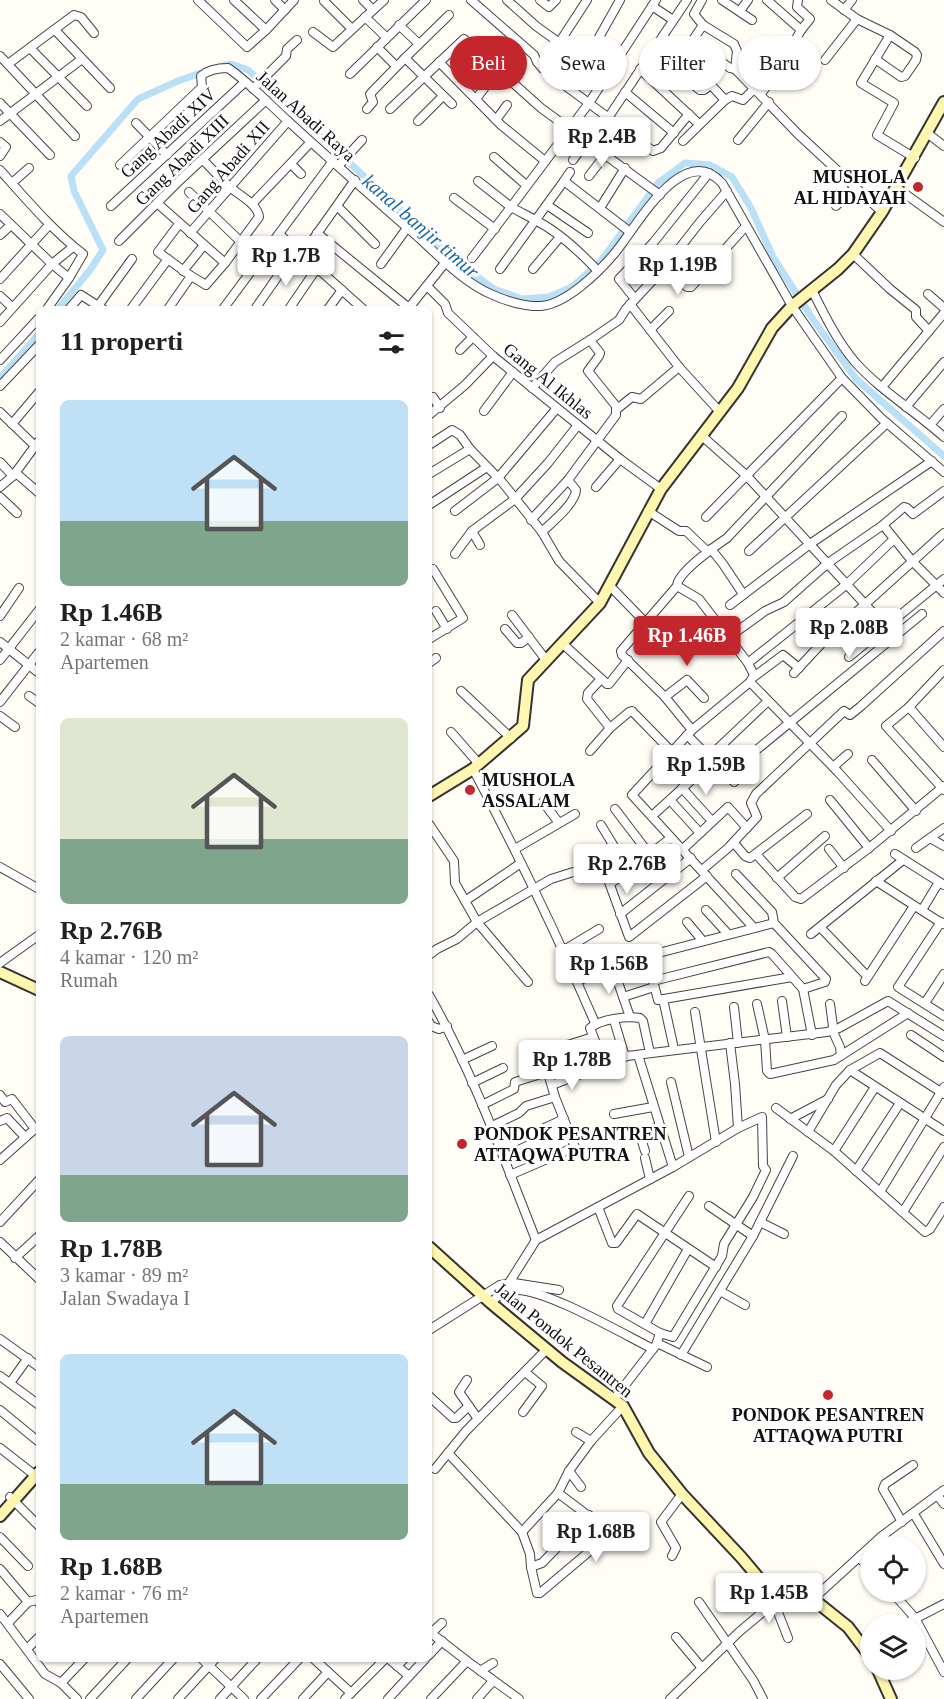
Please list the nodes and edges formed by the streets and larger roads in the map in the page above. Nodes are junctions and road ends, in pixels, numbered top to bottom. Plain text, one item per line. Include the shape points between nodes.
1 (234, 0) edge
2 (275, 0) edge
3 (294, 0) edge
4 (324, 0) edge
5 (363, 0) edge
6 (384, 0) edge
7 (426, 0) edge
8 (471, 0) edge
9 (507, 0) edge
10 (540, 0) edge
11 (556, 0) edge
12 (587, 0) edge
13 (620, 0) edge
14 (687, 0) edge
15 (702, 0) edge
16 (722, 0) edge
17 (748, 0) edge
18 (767, 0) edge
19 (798, 0) edge
20 (831, 0) edge
21 (852, 0) edge
22 (201, 1) edge
23 (654, 3) edge
24 (285, 10) junction
25 (373, 10) junction
26 (844, 10) junction
27 (740, 11) junction
28 (449, 15) dead end
29 (365, 17) junction
30 (857, 19) junction
31 (674, 20) junction
32 (752, 20) dead end
33 (399, 25) junction
34 (703, 25) junction
35 (352, 29) junction
36 (55, 30) junction
37 (266, 30) junction
38 (801, 30) junction
39 (313, 32) dead end
40 (94, 33) dead end
41 (890, 35) junction
42 (551, 36) edge
43 (564, 36) edge
44 (600, 36) edge
45 (663, 36) edge
46 (386, 37) junction
47 (297, 40) dead end
48 (419, 44) junction
49 (376, 47) junction
50 (30, 48) junction
51 (0, 56) edge
52 (405, 58) junction
53 (82, 59) junction
54 (875, 59) junction
55 (825, 60) dead end
56 (439, 62) junction
57 (8, 64) junction
58 (539, 64) edge
59 (726, 65) edge
60 (396, 66) junction
61 (735, 69) junction
62 (639, 71) edge
63 (350, 74) dead end
64 (59, 76) junction
65 (424, 76) junction
66 (245, 82) junction
67 (254, 87) junction
68 (110, 88) dead end
69 (483, 90) edge
70 (571, 90) edge
71 (663, 90) edge
72 (758, 91) junction
73 (625, 92) junction
74 (34, 94) junction
75 (443, 96) junction
76 (476, 99) junction
77 (266, 100) junction
78 (725, 100) junction
79 (769, 102) junction
80 (944, 102) edge
81 (0, 103) edge
82 (589, 103) junction
83 (452, 104) dead end
84 (507, 105) dead end
85 (87, 106) dead end
86 (367, 109) dead end
87 (390, 109) dead end
88 (10, 112) junction
89 (689, 114) junction
90 (608, 118) junction
91 (496, 120) junction
92 (0, 121) edge
93 (288, 121) junction
94 (418, 121) dead end
95 (136, 123) dead end
96 (699, 124) junction
97 (569, 129) junction
98 (674, 133) junction
99 (927, 133) junction
100 (75, 136) dead end
101 (148, 137) junction
102 (362, 140) dead end
103 (738, 140) dead end
104 (683, 141) dead end
105 (0, 142) edge
106 (311, 142) junction
107 (586, 142) junction
108 (944, 146) edge
109 (50, 155) dead end
110 (167, 155) junction
111 (605, 155) junction
112 (0, 156) edge
113 (494, 157) dead end
114 (915, 158) junction
115 (203, 160) junction
116 (573, 160) dead end
117 (340, 161) junction
118 (545, 161) junction
119 (291, 164) junction
120 (120, 165) dead end
121 (30, 168) dead end
122 (625, 168) junction
123 (0, 170) edge
124 (570, 172) dead end
125 (709, 173) junction
126 (301, 174) dead end
127 (590, 176) dead end
128 (355, 180) junction
129 (478, 181) dead end
130 (564, 181) junction
131 (12, 183) junction
132 (526, 185) junction
133 (230, 188) junction
134 (854, 188) junction
135 (897, 188) junction
136 (655, 191) junction
137 (727, 191) junction
138 (189, 192) dead end
139 (454, 198) dead end
140 (157, 203) junction
141 (252, 204) junction
142 (547, 205) junction
143 (111, 206) dead end
144 (337, 206) junction
145 (836, 206) dead end
146 (511, 207) junction
147 (600, 208) junction
148 (209, 212) junction
149 (882, 213) junction
150 (0, 214) edge
151 (537, 220) junction
152 (944, 222) edge
153 (178, 224) junction
154 (10, 225) junction
155 (49, 225) junction
156 (746, 226) junction
157 (407, 228) junction
158 (625, 228) junction
159 (495, 230) junction
160 (190, 233) junction
161 (588, 233) dead end
162 (279, 234) junction
163 (317, 234) junction
164 (0, 236) edge
165 (560, 237) junction
166 (119, 241) dead end
167 (241, 242) junction
168 (375, 244) dead end
169 (31, 245) junction
170 (204, 245) junction
171 (73, 247) junction
172 (299, 252) junction
173 (853, 254) junction
174 (472, 258) dead end
175 (132, 259) dead end
176 (168, 259) junction
177 (225, 263) junction
178 (445, 263) junction
179 (52, 264) junction
180 (381, 264) dead end
181 (317, 268) junction
182 (500, 268) dead end
183 (664, 268) junction
184 (534, 269) dead end
185 (596, 269) junction
186 (183, 271) junction
187 (191, 276) junction
188 (69, 278) junction
189 (0, 279) edge
190 (426, 286) junction
191 (342, 290) junction
192 (928, 294) dead end
193 (0, 296) edge
194 (802, 298) junction
195 (633, 302) junction
196 (48, 306) edge
197 (72, 306) edge
198 (97, 306) edge
199 (101, 306) edge
200 (133, 306) edge
201 (170, 306) edge
202 (225, 306) edge
203 (257, 306) edge
204 (291, 306) edge
205 (330, 306) edge
206 (360, 306) edge
207 (407, 306) edge
208 (411, 306) edge
209 (12, 307) junction
210 (944, 308) edge
211 (669, 311) dead end
212 (944, 313) edge
213 (36, 321) edge
214 (0, 322) edge
215 (650, 330) junction
216 (928, 331) junction
217 (473, 337) junction
218 (590, 340) junction
219 (36, 348) edge
220 (460, 350) dead end
221 (493, 356) junction
222 (0, 360) edge
223 (944, 362) edge
224 (679, 367) junction
225 (513, 372) junction
226 (842, 378) junction
227 (0, 386) edge
228 (882, 387) junction
229 (532, 388) junction
230 (36, 396) edge
231 (433, 398) dead end
232 (906, 407) junction
233 (440, 408) junction
234 (557, 408) junction
235 (617, 409) junction
236 (944, 409) edge
237 (484, 411) dead end
238 (0, 412) edge
239 (720, 412) junction
240 (432, 413) edge
241 (842, 416) dead end
242 (887, 423) junction
243 (12, 424) junction
244 (578, 425) junction
245 (930, 425) junction
246 (702, 436) junction
247 (944, 437) edge
248 (597, 441) junction
249 (36, 443) edge
250 (432, 443) edge
251 (36, 445) edge
252 (470, 449) junction
253 (620, 459) junction
254 (932, 461) junction
255 (0, 462) edge
256 (487, 467) junction
257 (432, 472) edge
258 (944, 472) edge
259 (14, 474) junction
260 (746, 476) junction
261 (498, 478) junction
262 (568, 480) junction
263 (0, 487) edge
264 (596, 488) dead end
265 (662, 489) junction
266 (944, 491) edge
267 (36, 492) edge
268 (764, 496) junction
269 (0, 497) edge
270 (515, 499) junction
271 (432, 503) edge
272 (455, 511) dead end
273 (648, 511) junction
274 (17, 513) dead end
275 (706, 517) dead end
276 (784, 518) junction
277 (531, 520) junction
278 (883, 525) junction
279 (472, 531) junction
280 (542, 532) junction
281 (944, 533) edge
282 (893, 540) junction
283 (810, 544) junction
284 (480, 545) dead end
285 (709, 551) junction
286 (749, 551) dead end
287 (455, 554) dead end
288 (913, 562) junction
289 (828, 563) junction
290 (433, 569) dead end
291 (944, 579) edge
292 (847, 584) junction
293 (610, 586) junction
294 (677, 586) junction
295 (937, 586) junction
296 (19, 588) dead end
297 (944, 593) edge
298 (743, 594) junction
299 (600, 603) junction
300 (730, 605) dead end
301 (865, 605) junction
302 (436, 611) dead end
303 (36, 614) edge
304 (922, 614) dead end
305 (512, 615) dead end
306 (0, 616) edge
307 (645, 622) junction
308 (885, 626) junction
309 (447, 629) junction
310 (505, 629) dead end
311 (944, 631) edge
312 (432, 637) edge
313 (529, 637) junction
314 (729, 637) junction
315 (0, 642) edge
316 (563, 644) junction
317 (9, 649) junction
318 (36, 656) edge
319 (849, 657) dead end
320 (436, 658) dead end
321 (0, 660) edge
322 (546, 660) junction
323 (628, 660) junction
324 (432, 661) edge
325 (748, 663) junction
326 (29, 666) junction
327 (944, 670) edge
328 (36, 671) edge
329 (601, 679) junction
330 (752, 679) junction
331 (461, 692) dead end
332 (29, 696) dead end
333 (665, 697) junction
334 (704, 698) dead end
335 (36, 701) edge
336 (768, 701) junction
337 (0, 702) edge
338 (909, 707) junction
339 (0, 716) edge
340 (791, 723) junction
341 (15, 727) dead end
342 (610, 728) junction
343 (451, 732) dead end
344 (690, 733) junction
345 (511, 738) junction
346 (811, 743) junction
347 (944, 747) edge
348 (590, 751) dead end
349 (674, 751) junction
350 (848, 754) dead end
351 (709, 757) junction
352 (872, 760) dead end
353 (476, 767) junction
354 (833, 767) junction
355 (943, 788) edge
356 (682, 789) junction
357 (432, 794) edge
358 (670, 800) junction
359 (830, 800) dead end
360 (543, 802) dead end
361 (615, 809) dead end
362 (916, 811) junction
363 (575, 814) dead end
364 (807, 814) dead end
365 (652, 816) junction
366 (711, 820) junction
367 (559, 824) junction
368 (601, 825) dead end
369 (432, 828) edge
370 (747, 828) junction
371 (944, 828) edge
372 (891, 831) junction
373 (700, 833) junction
374 (825, 836) dead end
375 (930, 837) junction
376 (672, 838) junction
377 (734, 843) junction
378 (944, 846) edge
379 (869, 848) junction
380 (916, 848) dead end
381 (515, 849) junction
382 (683, 849) junction
383 (829, 849) dead end
384 (619, 854) junction
385 (756, 854) junction
386 (895, 854) dead end
387 (650, 855) junction
388 (691, 858) junction
389 (903, 860) junction
390 (521, 863) junction
391 (602, 863) junction
392 (0, 867) edge
393 (844, 868) junction
394 (628, 871) junction
395 (705, 873) junction
396 (736, 874) dead end
397 (777, 878) junction
398 (876, 881) junction
399 (610, 884) junction
400 (942, 884) edge
401 (36, 887) edge
402 (534, 888) junction
403 (465, 902) junction
404 (918, 908) junction
405 (706, 910) dead end
406 (620, 914) junction
407 (477, 922) junction
408 (687, 922) dead end
409 (774, 922) junction
410 (942, 923) edge
411 (820, 927) junction
412 (599, 928) dead end
413 (754, 928) junction
414 (728, 934) junction
415 (811, 934) dead end
416 (36, 937) edge
417 (702, 940) junction
418 (564, 950) junction
419 (432, 952) edge
420 (0, 963) edge
421 (612, 964) junction
422 (0, 972) edge
423 (944, 974) edge
424 (792, 976) junction
425 (577, 981) junction
426 (528, 982) dead end
427 (654, 987) junction
428 (36, 989) edge
429 (803, 989) junction
430 (623, 997) junction
431 (663, 999) junction
432 (432, 1000) edge
433 (782, 1001) dead end
434 (757, 1004) dead end
435 (830, 1004) dead end
436 (925, 1004) junction
437 (734, 1007) dead end
438 (695, 1012) dead end
439 (908, 1013) junction
440 (944, 1016) edge
441 (630, 1017) junction
442 (614, 1020) junction
443 (596, 1023) junction
444 (432, 1026) edge
445 (447, 1026) junction
446 (833, 1030) junction
447 (813, 1035) junction
448 (911, 1035) dead end
449 (944, 1036) edge
450 (593, 1037) junction
451 (787, 1037) junction
452 (765, 1040) junction
453 (734, 1043) junction
454 (492, 1046) dead end
455 (701, 1047) junction
456 (674, 1049) junction
457 (650, 1053) junction
458 (638, 1055) junction
459 (841, 1056) junction
460 (625, 1057) junction
461 (944, 1057) edge
462 (462, 1060) junction
463 (503, 1068) dead end
464 (850, 1070) junction
465 (547, 1072) junction
466 (583, 1073) dead end
467 (671, 1082) dead end
468 (472, 1083) junction
469 (552, 1085) junction
470 (875, 1087) junction
471 (943, 1091) edge
472 (0, 1095) edge
473 (555, 1097) junction
474 (830, 1098) junction
475 (900, 1102) junction
476 (482, 1105) junction
477 (653, 1107) junction
478 (776, 1108) dead end
479 (614, 1113) dead end
480 (925, 1118) junction
481 (564, 1119) junction
482 (790, 1119) junction
483 (0, 1121) edge
484 (36, 1126) edge
485 (660, 1126) junction
486 (490, 1127) junction
487 (36, 1128) edge
488 (738, 1128) junction
489 (944, 1131) edge
490 (808, 1132) junction
491 (25, 1137) junction
492 (716, 1142) junction
493 (944, 1147) edge
494 (499, 1149) junction
495 (834, 1151) junction
496 (793, 1156) dead end
497 (689, 1157) junction
498 (0, 1160) edge
499 (673, 1167) junction
500 (856, 1171) junction
501 (510, 1175) junction
502 (650, 1179) junction
503 (36, 1183) edge
504 (880, 1192) junction
505 (689, 1196) dead end
506 (709, 1206) dead end
507 (944, 1206) edge
508 (598, 1207) junction
509 (903, 1212) junction
510 (0, 1222) edge
511 (760, 1222) junction
512 (736, 1224) junction
513 (663, 1233) junction
514 (784, 1234) dead end
515 (753, 1236) junction
516 (36, 1239) edge
517 (536, 1240) junction
518 (1, 1245) edge
519 (688, 1249) junction
520 (432, 1250) edge
521 (15, 1258) junction
522 (716, 1267) junction
523 (36, 1276) edge
524 (509, 1283) junction
525 (559, 1290) dead end
526 (720, 1291) junction
527 (487, 1300) junction
528 (745, 1305) dead end
529 (645, 1324) junction
530 (432, 1328) edge
531 (660, 1333) junction
532 (0, 1339) edge
533 (655, 1346) junction
534 (547, 1349) junction
535 (681, 1355) junction
536 (28, 1358) junction
537 (36, 1365) edge
538 (707, 1368) dead end
539 (525, 1372) junction
540 (0, 1376) edge
541 (467, 1380) dead end
542 (9, 1383) junction
543 (615, 1398) junction
544 (432, 1399) edge
545 (36, 1403) edge
546 (623, 1406) junction
547 (469, 1407) junction
548 (0, 1410) edge
549 (523, 1412) dead end
550 (478, 1419) junction
551 (576, 1432) dead end
552 (36, 1440) edge
553 (591, 1441) junction
554 (0, 1448) edge
555 (448, 1452) junction
556 (913, 1465) dead end
557 (435, 1468) dead end
558 (570, 1471) junction
559 (36, 1474) edge
560 (36, 1476) edge
561 (581, 1487) dead end
562 (558, 1493) junction
563 (940, 1493) edge
564 (682, 1494) junction
565 (15, 1502) junction
566 (944, 1504) edge
567 (0, 1507) edge
568 (914, 1514) junction
569 (589, 1515) junction
570 (0, 1516) edge
571 (902, 1522) junction
572 (36, 1523) edge
573 (522, 1532) junction
574 (882, 1536) edge
575 (0, 1537) edge
576 (672, 1556) dead end
577 (859, 1557) edge
578 (944, 1564) edge
579 (28, 1566) dead end
580 (531, 1567) junction
581 (0, 1569) edge
582 (775, 1599) junction
583 (813, 1599) junction
584 (36, 1601) edge
585 (28, 1602) junction
586 (699, 1602) dead end
587 (901, 1602) edge
588 (944, 1604) edge
589 (0, 1614) edge
590 (911, 1614) edge
591 (923, 1614) edge
592 (8, 1623) junction
593 (442, 1623) dead end
594 (432, 1632) edge
595 (432, 1635) edge
596 (676, 1637) dead end
597 (788, 1638) dead end
598 (926, 1638) edge
599 (36, 1640) edge
600 (442, 1641) junction
601 (860, 1641) edge
602 (728, 1644) junction
603 (27, 1649) junction
604 (432, 1652) edge
605 (36, 1661) edge
606 (467, 1661) junction
607 (37, 1662) edge
608 (81, 1662) edge
609 (124, 1662) edge
610 (170, 1662) edge
611 (205, 1662) edge
612 (212, 1662) edge
613 (254, 1662) edge
614 (296, 1662) edge
615 (317, 1662) edge
616 (384, 1662) edge
617 (391, 1662) edge
618 (401, 1662) edge
619 (422, 1662) edge
620 (0, 1664) edge
621 (493, 1664) dead end
622 (209, 1666) junction
623 (397, 1666) junction
624 (702, 1668) junction
625 (480, 1671) junction
626 (328, 1672) junction
627 (944, 1672) edge
628 (409, 1676) junction
629 (882, 1680) edge
630 (493, 1681) junction
631 (61, 1683) junction
632 (231, 1687) junction
633 (348, 1696) edge
634 (29, 1699) edge
635 (77, 1699) edge
636 (90, 1699) edge
637 (136, 1699) edge
638 (178, 1699) edge
639 (220, 1699) edge
640 (244, 1699) edge
641 (261, 1699) edge
642 (303, 1699) edge
643 (388, 1699) edge
644 (431, 1699) edge
645 (477, 1699) edge
646 (519, 1699) edge
647 (670, 1699) edge
648 (763, 1699) edge
649 (891, 1699) edge

1 - 37 street
2 - 24 street
3 - 24 street
4 - 35 street
5 - 25 street
6 - 25 street
7 - 33 street
8 - 58 street via 534,55
9 - 42 street
10 - 11 street via 549,7
12 - 43 street
13 - 44 street
14 - 31 street
15 - 34 street via 694,14
16 - 27 street
17 - 27 street
18 - 38 street
19 - 38 street via 796,7 810,19
20 - 26 street
21 - 26 street
22 - 37 street via 247,48
23 - 31 street
23 - 82 street
24 - 37 street
25 - 29 street
26 - 30 street
27 - 32 street
28 - 48 street
29 - 35 street
29 - 46 street
30 - 41 street
30 - 55 street
31 - 45 street
33 - 46 street
33 - 48 street
34 - 61 street via 736,47
34 - 78 street via 673,69 701,90 712,86
35 - 39 street via 333,47
36 - 40 street via 78,15
36 - 50 street
36 - 53 street
38 - 72 street via 782,64
41 - 54 street
41 - 54 street via 915,52 916,60 902,77
46 - 49 street
47 - 67 street
48 - 52 street
49 - 60 street
49 - 63 street
50 - 57 street
50 - 64 street
51 - 57 street
52 - 60 street
52 - 65 street
53 - 64 street
53 - 68 street
54 - 114 street via 861,83 895,104 877,135
56 - 65 street
56 - 76 street
56 - 97 street via 466,39
57 - 74 street
59 - 61 street
60 - 86 street via 370,94 373,102
61 - 72 street
62 - 73 street
64 - 74 street
64 - 85 street
65 - 75 street
65 - 87 street
66 - 67 street, Jalan Abadi Raya
66 - 101 street, Jalan Abadi Raya via 228,68 204,74 202,87
66 - 110 street, Gang Abadi XIV
67 - 77 street, Jalan Abadi Raya
69 - 76 street
70 - 82 street
71 - 89 street
72 - 78 street via 743,100 732,96
72 - 79 street
73 - 90 street
73 - 98 street
74 - 88 street
74 - 100 street
75 - 83 street
75 - 94 street
76 - 91 street
77 - 93 street, Jalan Abadi Raya
77 - 115 street, Gang Abadi XIII
78 - 96 street
79 - 103 street
79 - 134 street
80 - 99 street
81 - 88 street
82 - 90 street
82 - 97 street
84 - 91 street
88 - 92 street
88 - 109 street
89 - 96 street
89 - 98 street
90 - 98 street via 653,151
91 - 118 street
93 - 106 street, Jalan Abadi Raya
93 - 133 street, Gang Abadi XII
95 - 101 street
96 - 104 street
97 - 107 street
97 - 118 street
99 - 108 street
99 - 114 street
101 - 110 street
101 - 120 street
102 - 117 street
105 - 112 street via 6,147
106 - 117 street, Jalan Abadi Raya
106 - 119 street
107 - 111 street
107 - 116 street
110 - 143 street, Gang Abadi XIV
111 - 122 street
111 - 127 street
113 - 132 street
114 - 135 street
115 - 133 street
115 - 140 street, Gang Abadi XIII
117 - 128 street, Jalan Abadi Raya
117 - 162 street
118 - 132 street
119 - 126 street
119 - 141 street
121 - 131 street
122 - 136 street
122 - 147 street
123 - 131 street
124 - 130 street
125 - 136 street, Jalan Abadi Raya via 684,173
125 - 137 street
125 - 195 street via 619,280
128 - 144 street
128 - 157 street, Jalan Abadi Raya
129 - 146 street
130 - 142 street
130 - 147 street
131 - 155 street
132 - 146 street
133 - 141 street
133 - 148 street, Gang Abadi XII
134 - 145 street
134 - 149 street
135 - 149 street
135 - 152 street
136 - 158 street, Jalan Abadi Raya
137 - 156 street
137 - 183 street
138 - 148 street
139 - 159 street
140 - 153 street
140 - 166 street, Gang Abadi XIII
141 - 167 street via 260,215
142 - 151 street
142 - 161 street
144 - 163 street
144 - 168 street
146 - 151 street
146 - 159 street
147 - 158 street
148 - 160 street, Gang Abadi XII
148 - 167 street
149 - 173 street
150 - 154 street
151 - 165 street
151 - 182 street
153 - 160 street
153 - 176 street via 158,250
154 - 164 street
154 - 169 street
155 - 169 street
155 - 171 street
156 - 183 street via 693,285 687,287
156 - 194 street
157 - 178 street, Jalan Abadi Raya
157 - 180 street
158 - 185 street, Jalan Abadi Raya via 614,255
159 - 174 street
160 - 170 street
162 - 172 street
162 - 202 street
163 - 172 street
163 - 207 street
165 - 184 street
165 - 185 street
167 - 177 street
169 - 179 street
169 - 189 street
170 - 177 street
170 - 186 street
171 - 179 street
171 - 188 street via 84,255
172 - 181 street
172 - 203 street
173 - 194 street
173 - 216 street via 916,310
175 - 199 street
176 - 186 street
176 - 200 street
177 - 187 street via 206,285
178 - 185 street, Jalan Abadi Raya via 491,295 532,306 553,303 576,290
178 - 190 street
179 - 188 street
179 - 209 street
181 - 191 street
181 - 204 street
183 - 195 street
186 - 187 street
187 - 201 street
188 - 196 street
190 - 208 street
190 - 217 street, Gang Al Ikhlas
191 - 205 street
191 - 206 street
192 - 210 street
193 - 209 street
194 - 226 street
194 - 228 street via 828,321 854,361
194 - 239 street via 772,328
195 - 215 street
195 - 218 street via 619,320
197 - 198 street via 81,295
209 - 214 street
211 - 215 street
212 - 216 street
213 - 222 street
215 - 224 street
216 - 228 street
217 - 220 street
217 - 221 street, Gang Al Ikhlas
218 - 229 street via 555,362
218 - 235 street via 600,352 588,371
219 - 227 street
221 - 225 street, Gang Al Ikhlas
221 - 233 street
223 - 232 street
224 - 235 street via 641,399 632,397
224 - 239 street
225 - 229 street, Gang Al Ikhlas
225 - 237 street
226 - 242 street
226 - 260 street
228 - 232 street
229 - 234 street, Gang Al Ikhlas
230 - 243 street
231 - 233 street
232 - 245 street
233 - 240 street
234 - 244 street, Gang Al Ikhlas
234 - 261 street
235 - 248 street
236 - 245 street
238 - 243 street
239 - 246 street
241 - 268 street
242 - 254 street
242 - 276 street
243 - 249 street
244 - 248 street, Gang Al Ikhlas
244 - 270 street
245 - 247 street
246 - 260 street
246 - 265 street
248 - 253 street, Gang Al Ikhlas
248 - 262 street
250 - 252 street via 452,430
251 - 259 street
252 - 256 street
252 - 257 street
253 - 264 street
253 - 265 street, Gang Al Ikhlas
254 - 258 street
254 - 283 street
255 - 259 street
256 - 261 street
256 - 271 street
259 - 263 street
259 - 267 street
260 - 268 street
260 - 275 street
261 - 270 street
261 - 272 street
262 - 277 street
262 - 280 street via 576,496
265 - 273 street
266 - 278 street via 913,514 904,507
268 - 276 street
268 - 285 street via 727,538
269 - 274 street
270 - 277 street
270 - 279 street
273 - 285 street via 679,531 686,531
273 - 293 street
276 - 283 street
276 - 286 street
277 - 280 street
278 - 282 street
278 - 289 street
279 - 284 street
279 - 287 street
280 - 299 street via 559,561
281 - 288 street
282 - 288 street
282 - 292 street
283 - 289 street
283 - 298 street
285 - 294 street via 678,579
285 - 298 street
288 - 295 street
288 - 301 street
289 - 292 street
289 - 314 street via 784,602
290 - 309 street via 463,617
291 - 295 street
292 - 301 street
292 - 325 street
293 - 299 street
293 - 307 street
294 - 307 street
294 - 314 street via 699,599
295 - 297 street
295 - 308 street
296 - 306 street
298 - 300 street
299 - 316 street
301 - 308 street
301 - 330 street via 796,670 783,655
302 - 309 street
303 - 317 street
304 - 340 street
305 - 313 street
307 - 323 street via 621,651
308 - 319 street
309 - 312 street
310 - 313 street via 517,643
311 - 346 street via 860,707 850,715 844,711
313 - 322 street
314 - 325 street
315 - 317 street
316 - 322 street
316 - 329 street
317 - 321 street
317 - 326 street
318 - 326 street
320 - 324 street
322 - 345 street via 528,680 523,726
323 - 329 street via 609,684
323 - 333 street
325 - 330 street
326 - 328 street
326 - 337 street
327 - 338 street
329 - 342 street via 587,699
330 - 336 street
330 - 344 street
331 - 345 street
332 - 335 street
333 - 334 street via 688,680
333 - 344 street
336 - 340 street
336 - 351 street
338 - 347 street
338 - 355 street via 886,728
339 - 341 street
340 - 346 street
340 - 351 street via 752,755 753,764 734,782
342 - 348 street
342 - 349 street via 632,711
343 - 353 street
344 - 349 street
344 - 351 street
345 - 353 street
346 - 354 street
346 - 370 street via 752,799 758,815
349 - 356 street via 697,774
349 - 365 street via 632,795
350 - 354 street
352 - 362 street
353 - 357 street
353 - 381 street
354 - 372 street
355 - 362 street
356 - 358 street
356 - 366 street
358 - 365 street
358 - 373 street
359 - 379 street
360 - 367 street
361 - 387 street
362 - 372 street
363 - 367 street
364 - 385 street
365 - 376 street
366 - 370 street via 728,807
366 - 373 street
367 - 381 street
368 - 384 street
369 - 403 street via 454,861 455,883
370 - 377 street
371 - 375 street
372 - 379 street
373 - 382 street
374 - 397 street
375 - 378 street
375 - 380 street
376 - 382 street
376 - 387 street
377 - 385 street via 745,856
377 - 395 street
379 - 393 street
381 - 390 street
382 - 388 street
383 - 393 street
384 - 391 street
384 - 394 street
385 - 397 street
386 - 389 street
387 - 394 street
388 - 395 street
388 - 406 street
389 - 398 street
389 - 400 street
390 - 402 street
390 - 403 street
391 - 399 street
391 - 402 street via 562,874
392 - 401 street
393 - 397 street via 801,899
394 - 399 street
395 - 406 street via 629,937
395 - 413 street
396 - 409 street via 772,912
398 - 404 street
398 - 411 street
399 - 406 street
400 - 404 street
402 - 407 street
402 - 418 street
403 - 407 street
404 - 410 street
404 - 411 street via 866,978
405 - 414 street
407 - 419 street
407 - 426 street
408 - 417 street
409 - 413 street
409 - 429 street via 826,979
410 - 436 street via 898,987
411 - 415 street
412 - 418 street
413 - 414 street
414 - 417 street
416 - 420 street
417 - 421 street
418 - 425 street
421 - 425 street
421 - 430 street
422 - 428 street
423 - 436 street
424 - 427 street via 766,952 654,980
424 - 429 street
424 - 431 street
425 - 443 street
427 - 430 street
427 - 431 street via 657,1000
429 - 447 street
430 - 441 street
431 - 456 street
432 - 445 street
433 - 451 street
434 - 452 street
435 - 446 street
436 - 440 street
437 - 453 street
438 - 455 street
439 - 446 street via 888,1001
439 - 449 street
439 - 459 street
441 - 442 street
441 - 457 street via 642,1019
442 - 443 street
442 - 460 street
443 - 450 street via 590,1028
444 - 445 street
445 - 462 street
446 - 447 street
446 - 459 street
447 - 451 street
448 - 461 street
450 - 460 street via 602,1059
450 - 465 street via 542,1053
451 - 452 street
452 - 453 street
452 - 459 street via 770,1074
453 - 455 street
453 - 488 street
454 - 462 street
455 - 456 street
455 - 492 street
456 - 457 street
457 - 458 street
458 - 460 street
458 - 477 street
462 - 468 street
463 - 468 street
464 - 470 street
464 - 471 street via 880,1053
464 - 474 street
465 - 469 street
465 - 476 street via 515,1082 514,1089
466 - 469 street
467 - 497 street
468 - 476 street
469 - 473 street
470 - 475 street
470 - 495 street
471 - 480 street
472 - 484 street via 5,1102 12,1099
473 - 481 street
473 - 486 street via 525,1106
474 - 482 street
474 - 490 street
475 - 480 street
475 - 500 street
476 - 486 street
477 - 479 street
477 - 485 street
478 - 482 street
480 - 489 street
480 - 504 street
481 - 494 street
481 - 501 street via 576,1147
482 - 490 street
483 - 491 street via 7,1118
485 - 499 street
485 - 502 street via 640,1135
486 - 494 street
487 - 491 street
488 - 492 street
488 - 512 street via 764,1118 766,1170
490 - 495 street
491 - 498 street
492 - 497 street
493 - 509 street
494 - 501 street
495 - 500 street
496 - 511 street
497 - 499 street
499 - 502 street
500 - 504 street
501 - 517 street
502 - 508 street
503 - 510 street
504 - 509 street
505 - 513 street
506 - 512 street
507 - 509 street via 925,1232
508 - 513 street via 614,1244 637,1214
508 - 517 street
511 - 514 street
511 - 515 street
512 - 515 street
512 - 522 street
513 - 519 street
513 - 529 street via 617,1307
515 - 526 street
516 - 521 street
517 - 524 street
518 - 521 street
519 - 522 street
519 - 529 street
520 - 527 street, Jalan Pondok Pesantren
521 - 523 street
522 - 531 street via 674,1337
524 - 525 street
524 - 527 street via 491,1289
526 - 528 street
526 - 535 street
527 - 530 street
527 - 533 street via 517,1290 542,1294
527 - 534 street, Jalan Pondok Pesantren
529 - 531 street
531 - 533 street
532 - 536 street
533 - 535 street
533 - 543 street
534 - 539 street
534 - 543 street, Jalan Pondok Pesantren
535 - 538 street
536 - 537 street
536 - 542 street
539 - 549 street via 542,1386
539 - 550 street
540 - 542 street
541 - 547 street via 459,1392
542 - 545 street
543 - 546 street, Jalan Pondok Pesantren
544 - 547 street via 453,1418
546 - 553 street
546 - 564 street, Jalan Pondok Pesantren via 649,1453
547 - 550 street
548 - 552 street
550 - 555 street
551 - 553 street
553 - 558 street
554 - 559 street
555 - 557 street
555 - 573 street
556 - 571 street via 885,1484 884,1489
558 - 561 street
558 - 562 street
560 - 565 street
562 - 569 street
562 - 573 street
563 - 566 street
563 - 568 street
564 - 576 street via 661,1522 676,1548
564 - 582 street, Jalan Pondok Pesantren
565 - 567 street
565 - 570 street
565 - 572 street
568 - 571 street
568 - 578 street
569 - 580 street via 542,1563
569 - 580 street via 610,1534 540,1593
571 - 574 street
573 - 580 street
575 - 579 street
577 - 583 street
581 - 585 street
582 - 583 street
582 - 597 street
582 - 602 street
583 - 601 street
584 - 585 street
585 - 592 street
586 - 602 street
587 - 590 street
588 - 591 street
589 - 592 street
592 - 603 street
593 - 594 street
595 - 600 street
596 - 624 street
598 - 627 street
599 - 603 street
600 - 604 street
600 - 606 street
602 - 624 street
602 - 648 street
603 - 605 street
606 - 625 street
606 - 644 street
607 - 631 street via 48,1677
608 - 631 street
609 - 636 street
610 - 637 street
611 - 622 street
612 - 622 street
613 - 632 street
614 - 641 street
615 - 626 street
616 - 633 street
617 - 623 street
618 - 623 street
619 - 628 street
620 - 634 street
621 - 625 street
622 - 632 street
622 - 638 street
623 - 628 street
624 - 647 street
625 - 630 street
626 - 633 street
626 - 642 street
628 - 643 street
629 - 649 street
630 - 645 street
630 - 646 street
631 - 635 street
632 - 639 street
632 - 640 street

